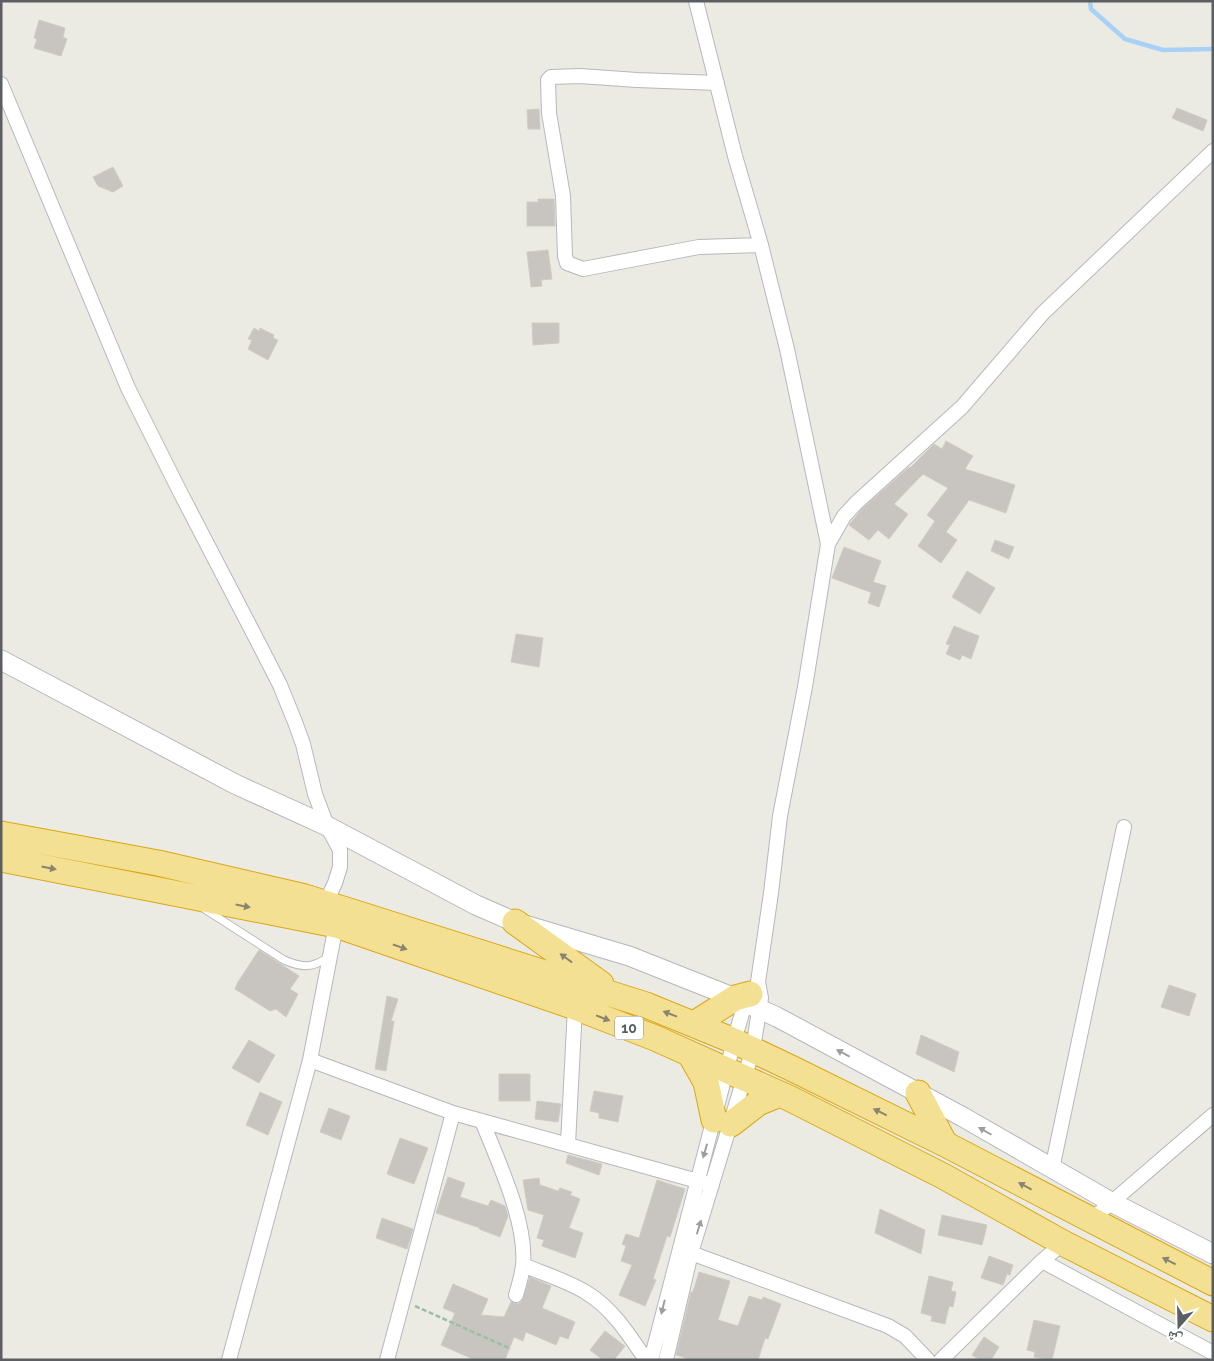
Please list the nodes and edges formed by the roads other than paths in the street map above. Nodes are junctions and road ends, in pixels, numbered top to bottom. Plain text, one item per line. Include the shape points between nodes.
1 (696, 1) edge
2 (717, 83) junction
3 (1, 84) edge
4 (1213, 151) edge
5 (761, 245) junction
6 (828, 544) junction
7 (1, 660) edge
8 (327, 826) junction
9 (1124, 827) dead end
10 (1, 834) edge
11 (1, 859) edge
12 (180, 893) junction
13 (324, 904) junction
14 (515, 922) junction
15 (336, 925) junction
16 (330, 957) junction
17 (619, 997) junction
18 (749, 997) junction
19 (575, 1007) junction
20 (694, 1024) junction
21 (743, 1045) junction
22 (690, 1054) junction
23 (310, 1060) junction
24 (736, 1074) junction
25 (918, 1093) junction
26 (780, 1094) junction
27 (453, 1113) junction
28 (1213, 1115) edge
29 (482, 1121) junction
30 (723, 1122) junction
31 (568, 1144) junction
32 (945, 1144) junction
33 (1052, 1169) junction
34 (697, 1180) junction
35 (712, 1184) junction
36 (1111, 1202) junction
37 (1091, 1220) junction
38 (1063, 1243) junction
39 (691, 1253) junction
40 (1213, 1254) edge
41 (1042, 1261) junction
42 (523, 1265) junction
43 (1213, 1283) edge
44 (516, 1295) dead end
45 (1213, 1319) edge
46 (1213, 1353) edge
47 (229, 1360) edge
48 (387, 1360) edge
49 (646, 1360) edge
50 (651, 1360) edge
51 (666, 1360) edge
52 (928, 1360) edge
53 (941, 1360) edge

1 - 2 street
2 - 5 street
2 - 5 street via 580,76 551,77 548,80 549,113 563,196 564,256 567,263 583,269 699,248
3 - 8 street via 128,388 280,685 303,744 315,794
4 - 6 street via 1048,308 962,407 856,503 844,516
5 - 6 street via 787,349
6 - 18 street via 780,816 771,893
7 - 8 street via 235,784
8 - 13 street via 341,856 335,883
8 - 14 street via 454,895
9 - 33 street
10 - 13 highway, 10 via 158,863
11 -> 12 highway, 10
12 -> 15 highway, 10
12 - 16 lane via 297,966 318,964
13 - 17 highway, 10
17 -> 14 highway
14 - 18 street
15 - 16 street
15 -> 19 highway, 10
16 - 23 street
20 -> 17 highway, 10
18 - 20 highway
18 - 21 street
18 - 21 street
25 -> 18 street via 777,1017
19 -> 22 highway, 10
19 - 31 street
20 - 21 highway, 10
21 - 24 street
21 - 24 street
32 -> 21 highway, 10
22 - 24 highway, 10
22 - 30 highway
23 - 27 street
23 - 47 street
24 - 26 highway, 10
24 - 30 street
24 - 30 street
25 - 32 highway
33 -> 25 street
26 - 30 highway
26 - 38 highway, 10 via 943,1176
27 - 29 street
27 - 48 street
28 - 36 street
29 - 31 street
29 - 42 street via 522,1235
30 -> 34 street
30 - 35 street
31 - 34 street
37 -> 32 highway, 10
33 - 36 street
34 - 35 street
34 -> 50 street
39 -> 35 street
36 - 37 street
36 - 40 street
43 -> 37 highway, 10
38 - 41 street
38 - 45 highway, 10
39 - 51 street
39 - 52 street via 888,1326 905,1336
41 - 46 street
41 - 53 street
42 - 44 street
42 - 49 street via 586,1292 598,1301 625,1330

